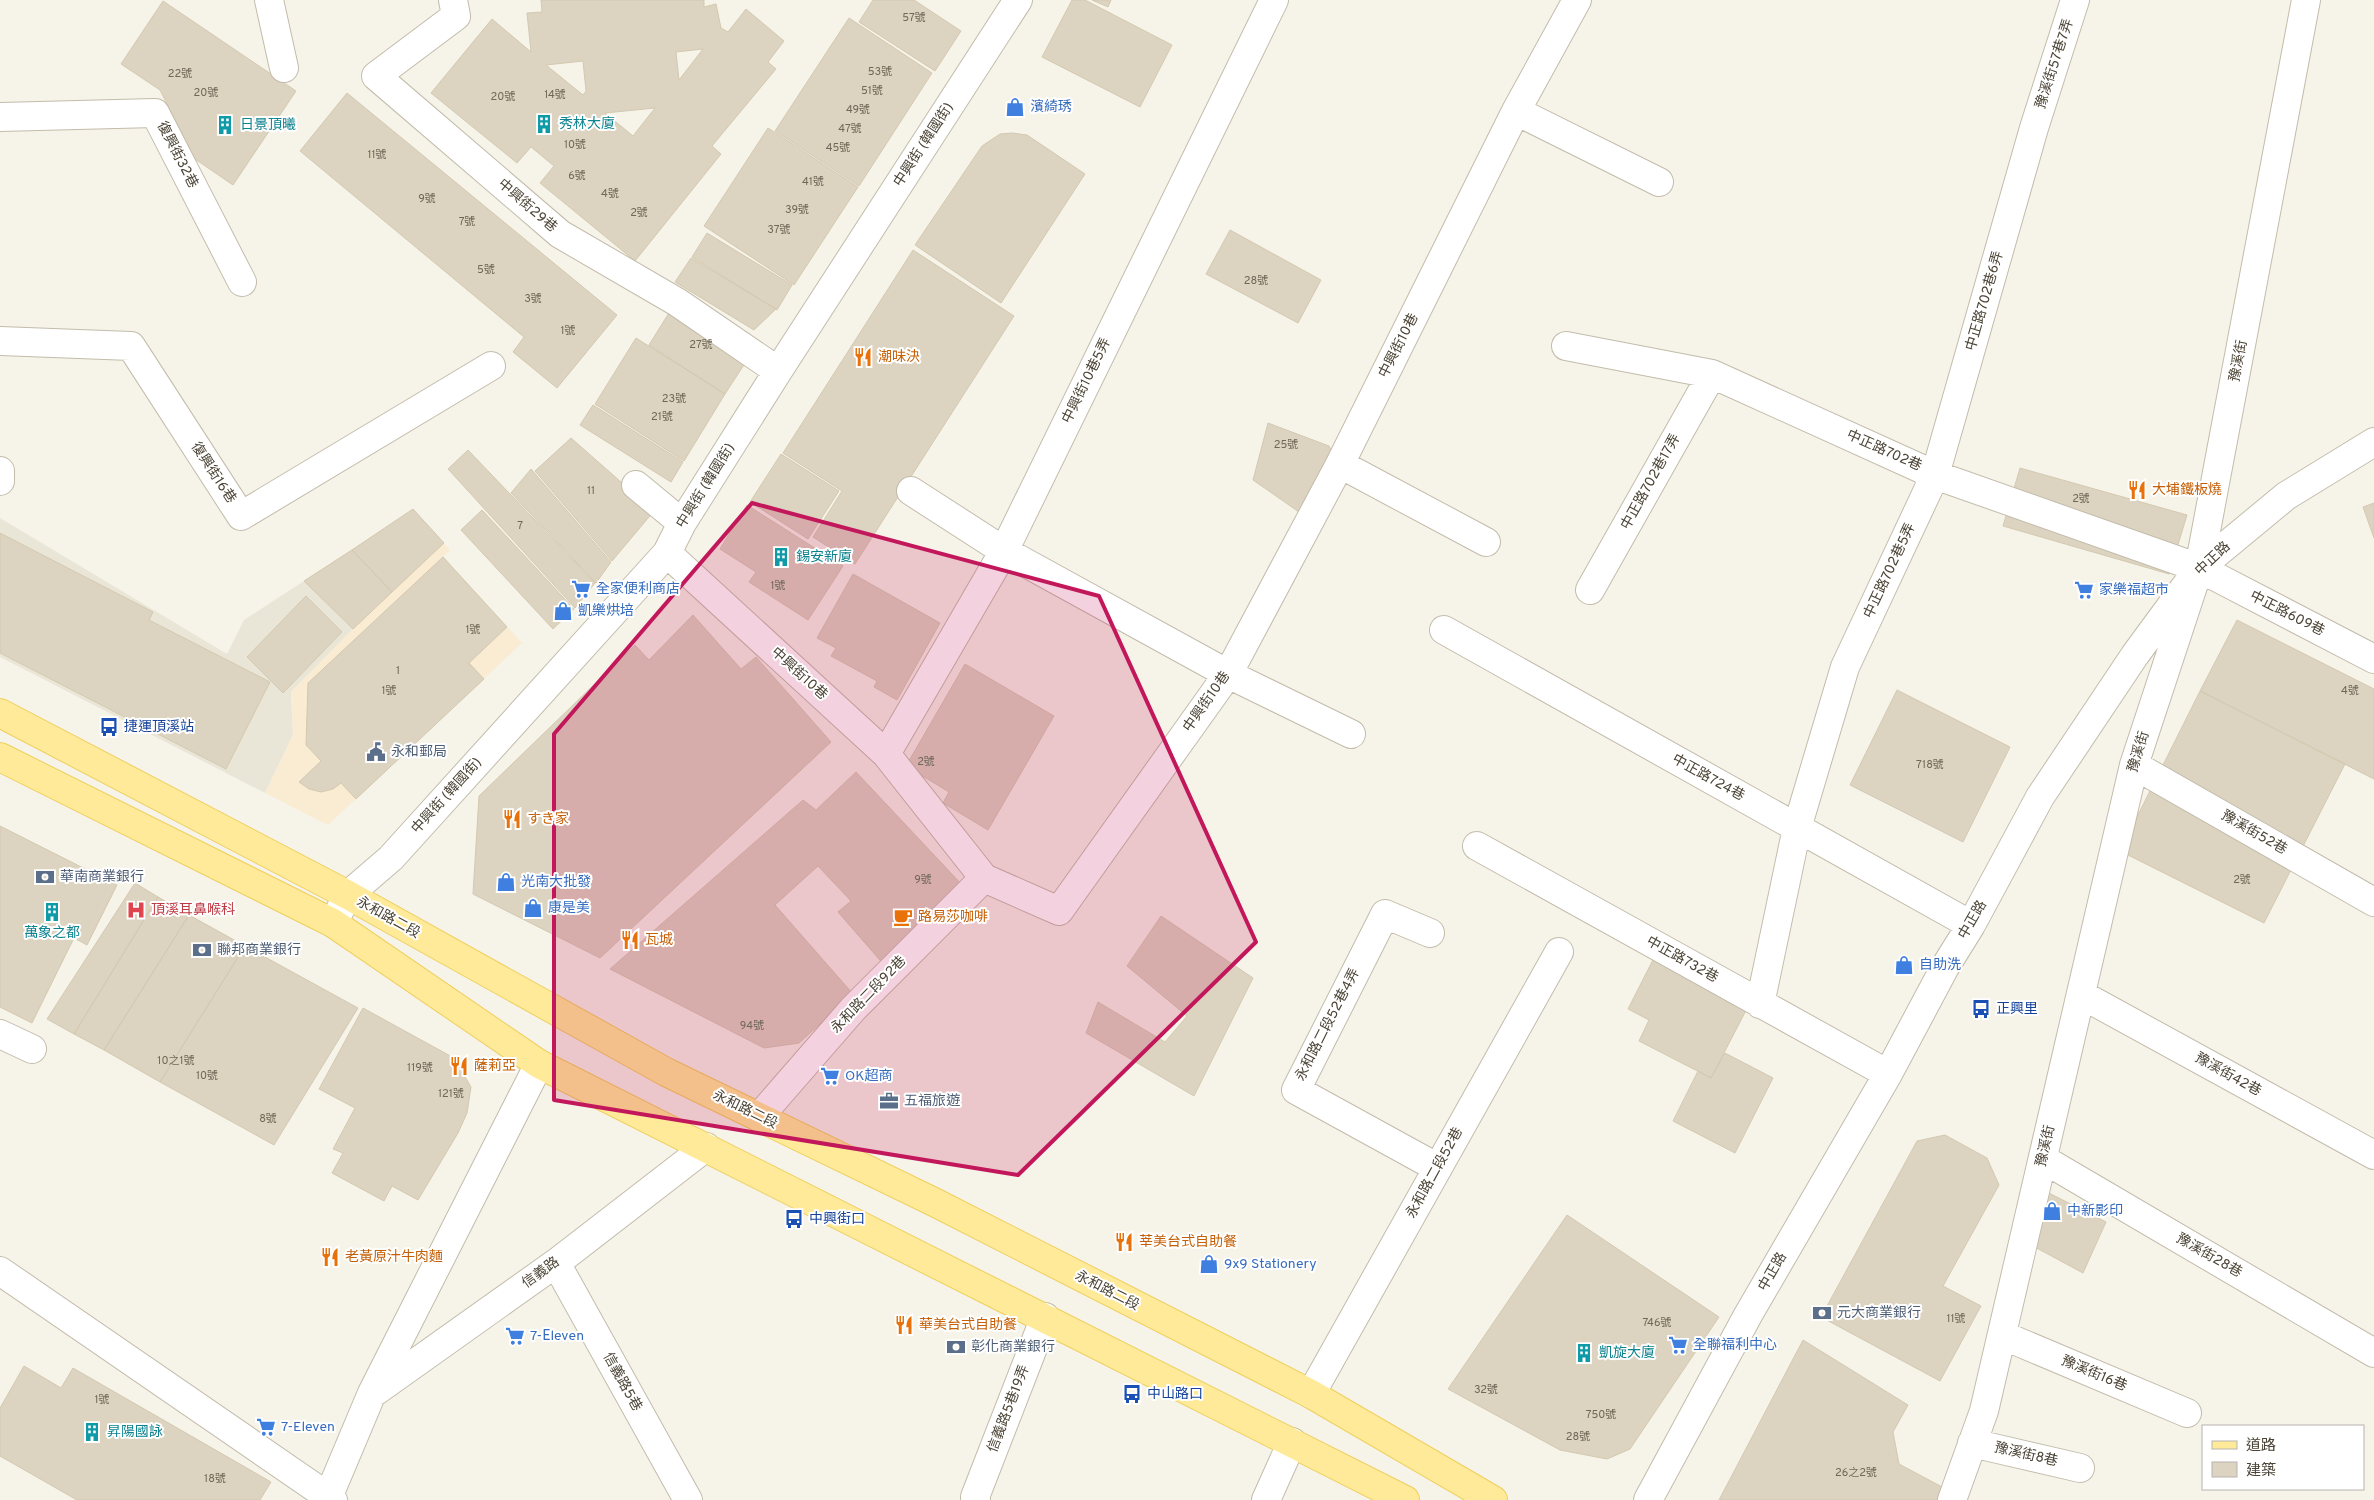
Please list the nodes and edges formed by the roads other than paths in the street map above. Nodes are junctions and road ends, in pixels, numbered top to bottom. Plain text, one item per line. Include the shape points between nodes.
1 (269, 0) edge
2 (1018, 0) edge
3 (1274, 0) edge
4 (1577, 0) edge
5 (2075, 0) edge
6 (2306, 0) edge
7 (455, 8) edge
8 (284, 68) dead end
9 (1516, 111) junction
10 (0, 117) edge
11 (2034, 128) joint
12 (1659, 182) dead end
13 (242, 282) dead end
14 (0, 341) edge
15 (1566, 346) dead end
16 (491, 366) dead end
17 (778, 371) junction
18 (1712, 374) junction
19 (2374, 442) edge
20 (1340, 464) junction
21 (0, 471) edge
22 (1935, 475) junction
23 (0, 481) edge
24 (636, 486) dead end
25 (911, 491) dead end
26 (682, 523) junction
27 (1486, 542) dead end
28 (1004, 551) junction
29 (667, 553) junction
30 (2199, 568) junction
31 (1590, 590) dead end
32 (1444, 630) dead end
33 (2374, 659) edge
34 (1228, 674) junction
35 (0, 712) edge
36 (1351, 734) dead end
37 (886, 754) junction
38 (0, 757) edge
39 (2134, 764) junction
40 (1797, 828) junction
41 (1477, 846) dead end
42 (984, 878) junction
43 (348, 895) junction
44 (2374, 902) edge
45 (333, 923) junction
46 (1971, 925) junction
47 (1430, 933) dead end
48 (1559, 952) dead end
49 (2082, 995) junction
50 (1760, 1004) junction
51 (0, 1034) edge
52 (32, 1050) dead end
53 (539, 1064) junction
54 (1888, 1074) junction
55 (759, 1117) junction
56 (706, 1147) junction
57 (2374, 1155) edge
58 (2043, 1159) junction
59 (1438, 1168) junction
60 (556, 1263) junction
61 (0, 1271) edge
62 (1045, 1318) junction
63 (2002, 1335) junction
64 (2374, 1353) edge
65 (372, 1393) junction
66 (1311, 1394) junction
67 (2187, 1414) dead end
68 (1292, 1442) junction
69 (1972, 1443) junction
70 (2080, 1468) dead end
71 (330, 1498) edge
72 (688, 1500) edge
73 (976, 1500) edge
74 (1266, 1500) edge
75 (1405, 1500) edge
76 (1493, 1500) edge
77 (1648, 1500) edge
78 (1952, 1500) edge

1 - 8 street
2 - 17 street, 中興街 (韓國街)
3 - 28 street, 中興街10巷5弄
4 - 9 street, 中興街10巷
5 - 11 street, 豫溪街57巷7弄
6 - 30 street, 豫溪街
7 - 17 street, 中興街29巷 via 376,76 560,234 677,302
9 - 12 street
9 - 20 street, 中興街10巷
10 - 13 street, 復興街32巷 via 155,113
11 - 22 street, 中正路702巷6弄
14 - 16 street, 復興街16巷 via 131,346 241,516
15 - 18 street, 中正路702巷
17 - 26 street, 中興街 (韓國街)
18 - 22 street, 中正路702巷
18 - 31 street, 中正路702巷17弄
19 - 30 street, 中正路 via 2286,496
20 - 27 street
20 - 34 street, 中興街10巷
21 - 23 street
22 - 30 street, 中正路702巷
22 - 40 street, 中正路702巷5弄 via 1845,667
24 - 26 street
25 - 28 street
26 - 29 street, 中興街 (韓國街)
28 - 34 street
28 - 37 street, 中興街10巷5弄
29 - 37 street, 中興街10巷
29 - 43 street, 中興街 (韓國街) via 391,858
30 - 33 street, 中正路609巷
30 - 39 street, 豫溪街
30 - 46 street, 中正路 via 2135,655 2040,797
32 - 40 street, 中正路724巷
34 - 36 street
34 - 42 street, 中興街10巷 via 1058,911
35 - 43 main road, 永和路二段
37 - 42 street, 中興街10巷
38 - 45 main road
39 - 44 street, 豫溪街52巷
39 - 49 street, 豫溪街
40 - 46 street, 中正路724巷
40 - 50 street, 中正路702巷5弄
41 - 50 street, 中正路732巷
42 - 55 street, 永和路二段92巷 via 852,1009
43 - 45 street, 中興街 (韓國街)
43 - 55 main road, 永和路二段 via 666,1072
45 - 53 main road
46 - 54 street, 中正路
47 - 59 street, 永和路二段52巷4弄 via 1385,914 1296,1090
48 - 59 street, 永和路二段52巷
49 - 57 street, 豫溪街42巷
49 - 58 street, 豫溪街
50 - 54 street, 中正路732巷
51 - 52 street
53 - 56 main road
53 - 65 street
54 - 77 street, 中正路 via 1748,1315
55 - 66 main road, 永和路二段 via 934,1202
56 - 60 street, 信義路
56 - 62 main road
58 - 63 street, 豫溪街
58 - 64 street, 豫溪街28巷
59 - 66 street, 永和路二段52巷
60 - 65 street, 信義路
60 - 72 street, 信義路5巷
61 - 71 street
62 - 68 main road
62 - 73 street, 信義路5巷19弄
63 - 67 street, 豫溪街16巷
63 - 69 street, 豫溪街 via 1984,1412
65 - 71 street
66 - 76 main road, 永和路二段
68 - 74 street
68 - 75 main road
69 - 70 street, 豫溪街8巷
69 - 78 street, 豫溪街

